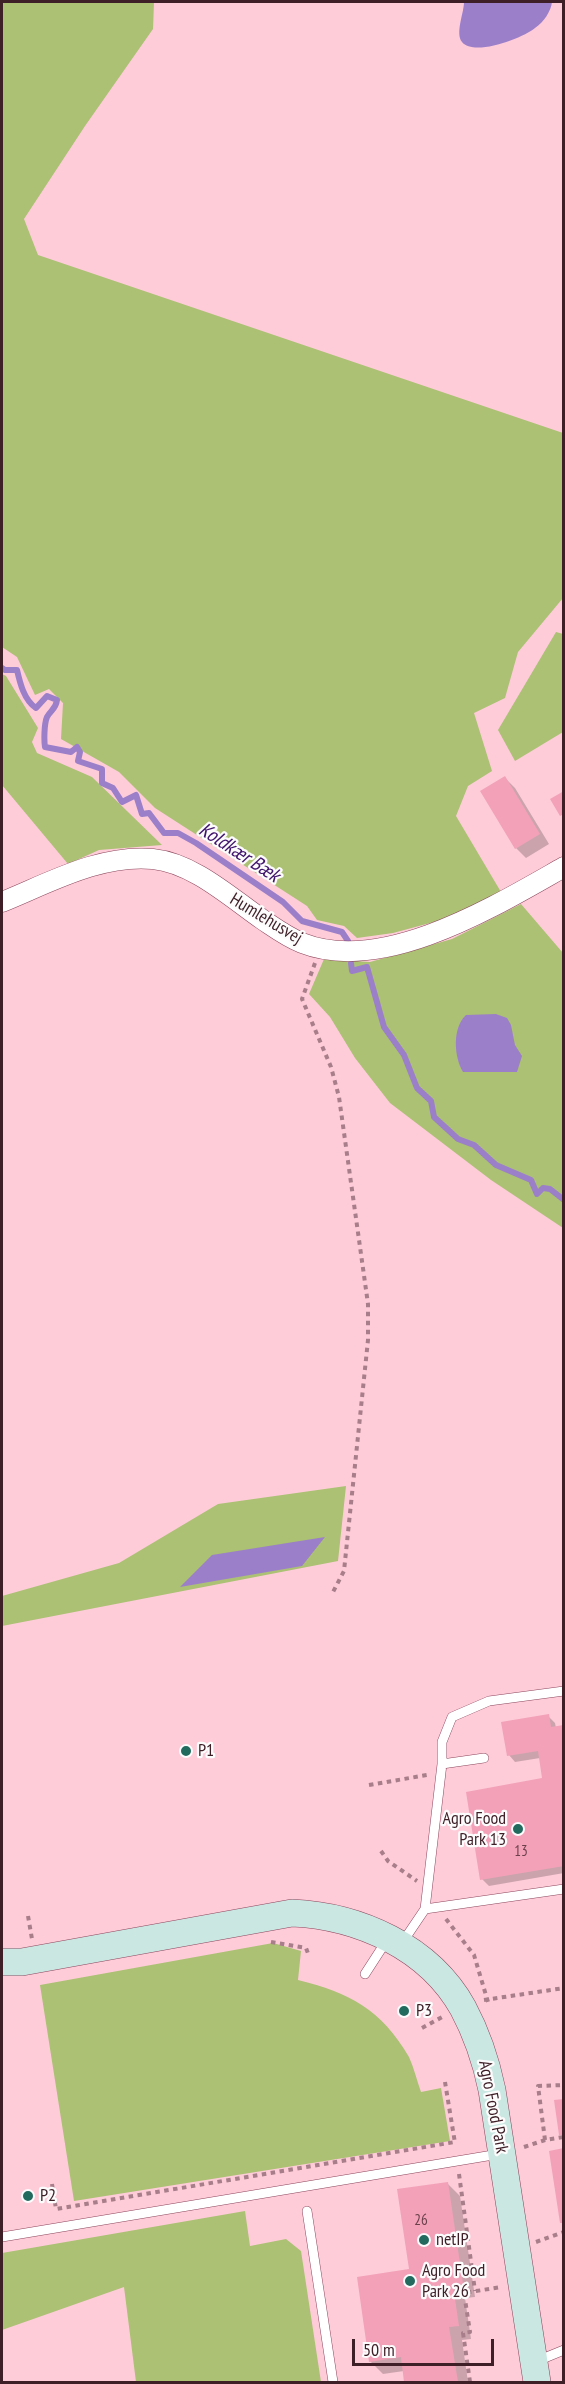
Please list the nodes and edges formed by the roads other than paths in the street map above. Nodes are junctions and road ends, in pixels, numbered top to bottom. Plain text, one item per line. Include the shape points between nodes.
1 (564, 867) edge
2 (2, 902) edge
3 (564, 1691) edge
4 (484, 1758) dead end
5 (441, 1768) junction
6 (564, 1889) edge
7 (424, 1909) junction
8 (394, 1942) junction
9 (2, 1962) edge
10 (365, 1974) dead end
11 (502, 2154) junction
12 (308, 2211) dead end
13 (2, 2237) edge
14 (564, 2350) edge
15 (536, 2372) edge
16 (333, 2382) edge

1 - 2 street, Humlehusvej via 464,920 402,943 360,951 303,943 282,933 200,876 154,859 123,858 96,865
3 - 5 lane via 489,1701 452,1717 442,1742
4 - 5 lane
5 - 7 lane
6 - 7 lane
7 - 8 lane
8 - 9 street, Agro Food Park via 349,1921 321,1914 292,1913 22,1962
8 - 10 lane
8 - 11 street, Agro Food Park via 474,2003
11 - 13 lane
11 - 15 street, Agro Food Park
12 - 16 lane
14 - 15 lane

